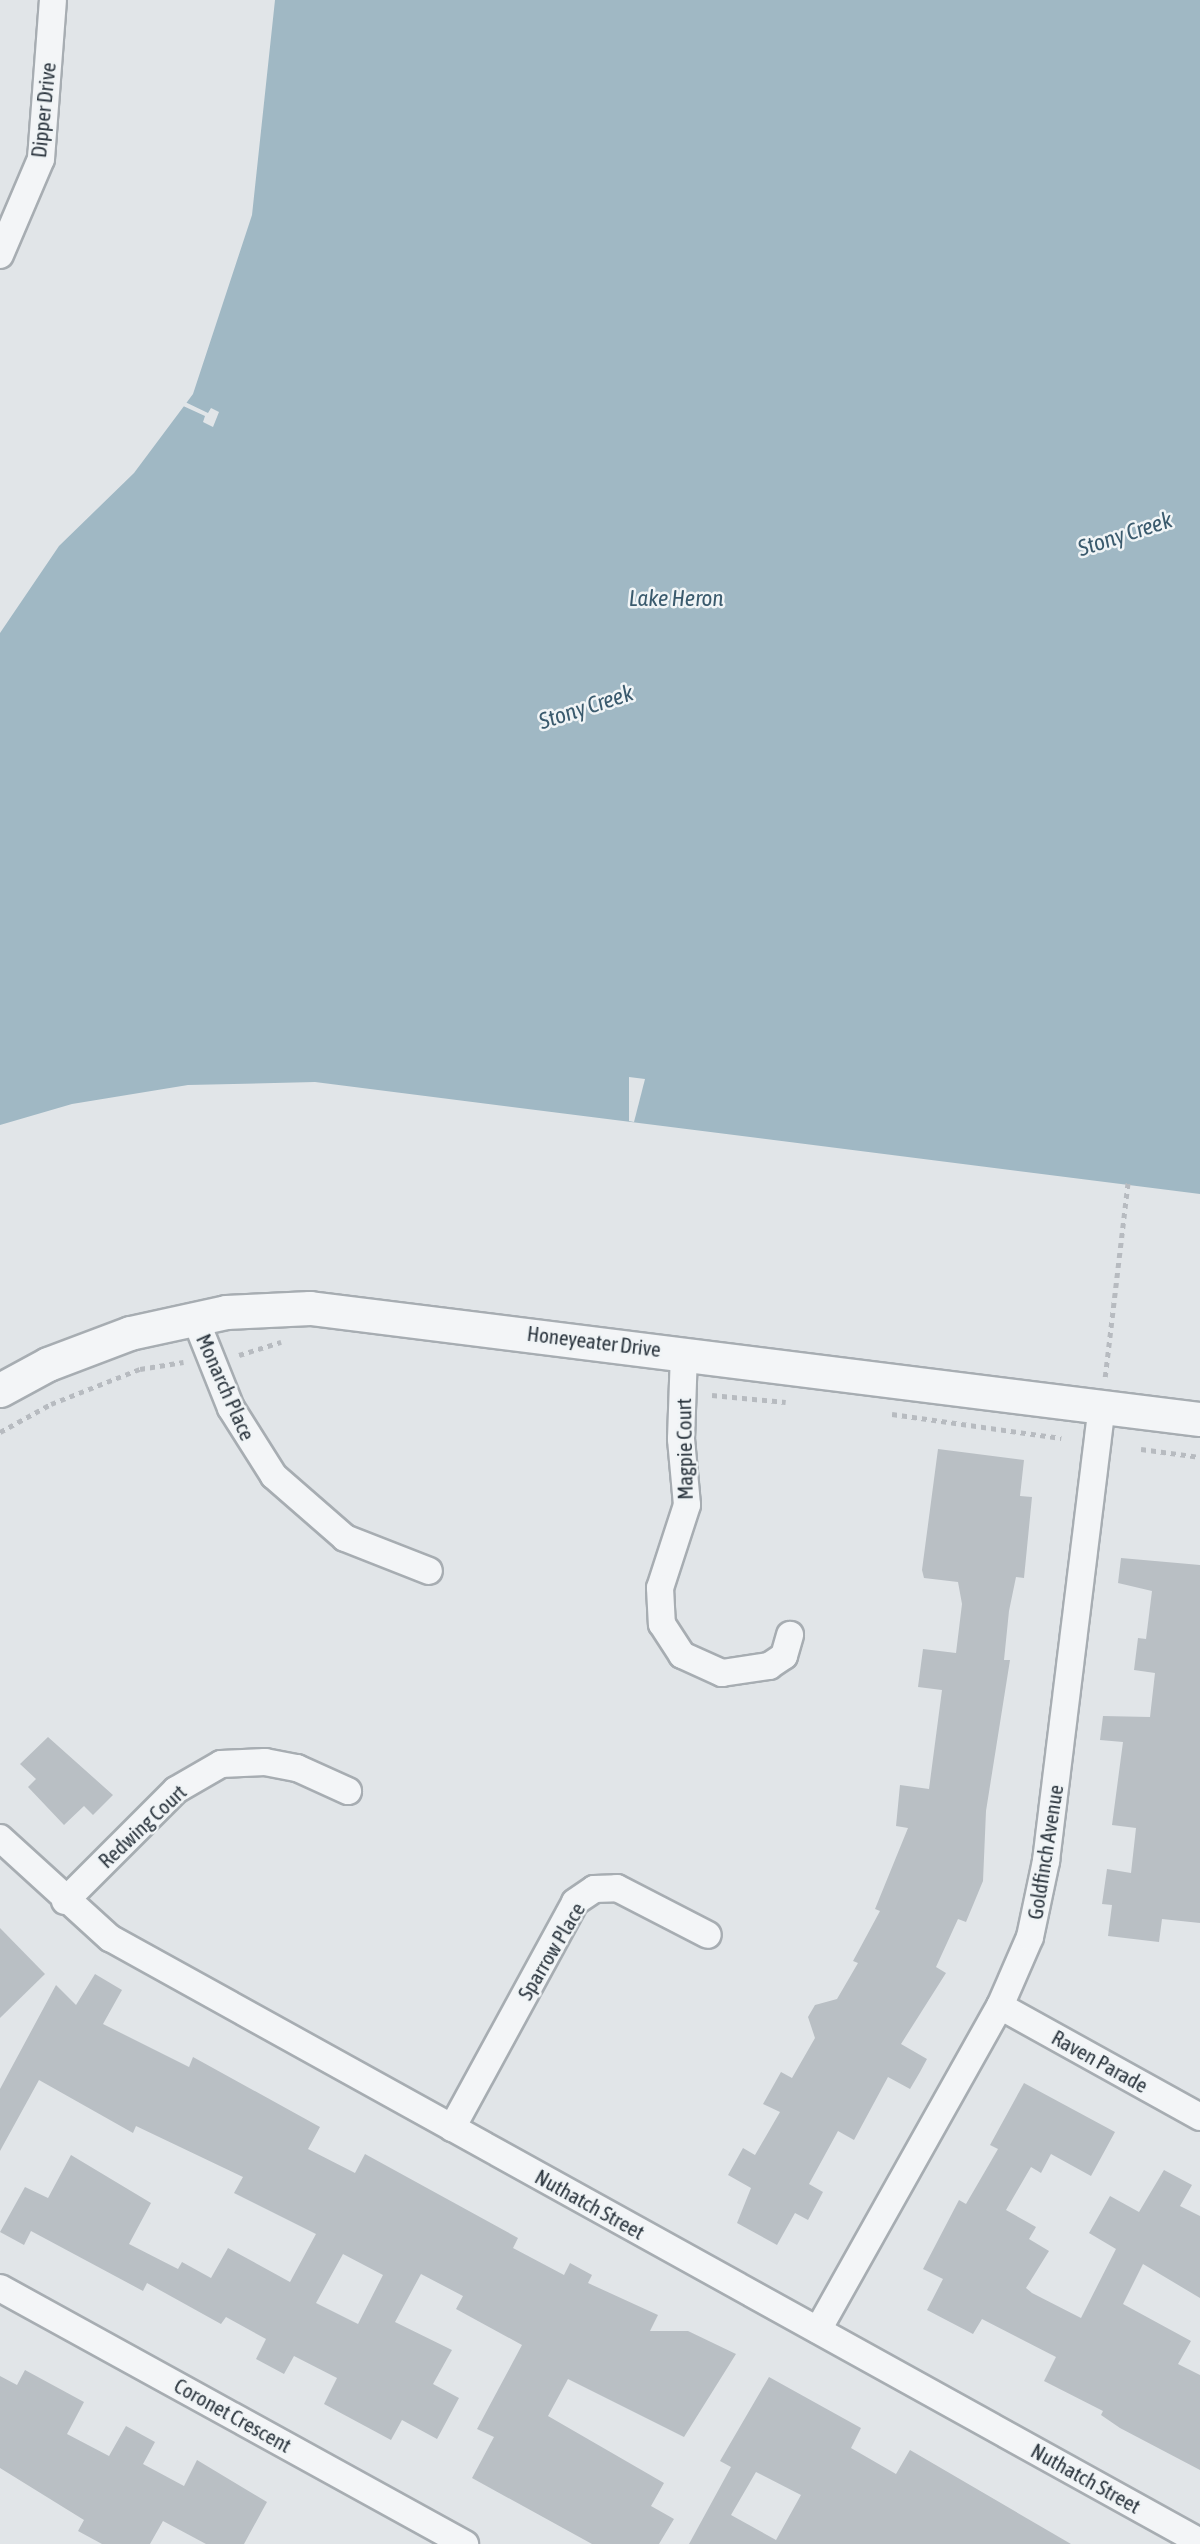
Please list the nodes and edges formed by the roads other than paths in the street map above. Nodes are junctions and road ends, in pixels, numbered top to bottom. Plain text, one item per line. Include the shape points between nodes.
1 (53, 0) edge
2 (0, 255) edge
3 (195, 1318) junction
4 (684, 1353) junction
5 (0, 1390) edge
6 (1102, 1406) junction
7 (1200, 1419) edge
8 (429, 1571) dead end
9 (790, 1635) dead end
10 (348, 1791) dead end
11 (0, 1838) edge
12 (65, 1901) junction
13 (708, 1935) dead end
14 (1000, 2006) junction
15 (1200, 2117) edge
16 (452, 2127) junction
17 (0, 2288) edge
18 (818, 2330) junction
19 (1200, 2542) edge
20 (466, 2544) edge

1 - 2 street, Dipper Drive via 41,159
3 - 4 street, Honeyeater Drive via 281,1308 341,1309
3 - 5 street, Honeyeater Drive via 101,1342
3 - 8 street, Monarch Place via 231,1408 274,1476 345,1538
4 - 6 street, Honeyeater Drive
4 - 9 street, Magpie Court via 681,1439 687,1505 660,1588 662,1624 681,1655 722,1673 769,1666 784,1656
6 - 7 street, Honeyeater Drive
6 - 14 street, Goldfinch Avenue via 1046,1861 1030,1937
10 - 12 street, Redwing Court via 297,1768 265,1762 220,1764 176,1790
11 - 12 street, Nuthatch Street
12 - 16 street, Nuthatch Street via 110,1938
13 - 16 street, Sparrow Place via 617,1888 594,1889 575,1902
14 - 15 street, Raven Parade
14 - 18 street, Goldfinch Avenue
16 - 18 street, Nuthatch Street
17 - 20 street, Coronet Crescent
18 - 19 street, Nuthatch Street

